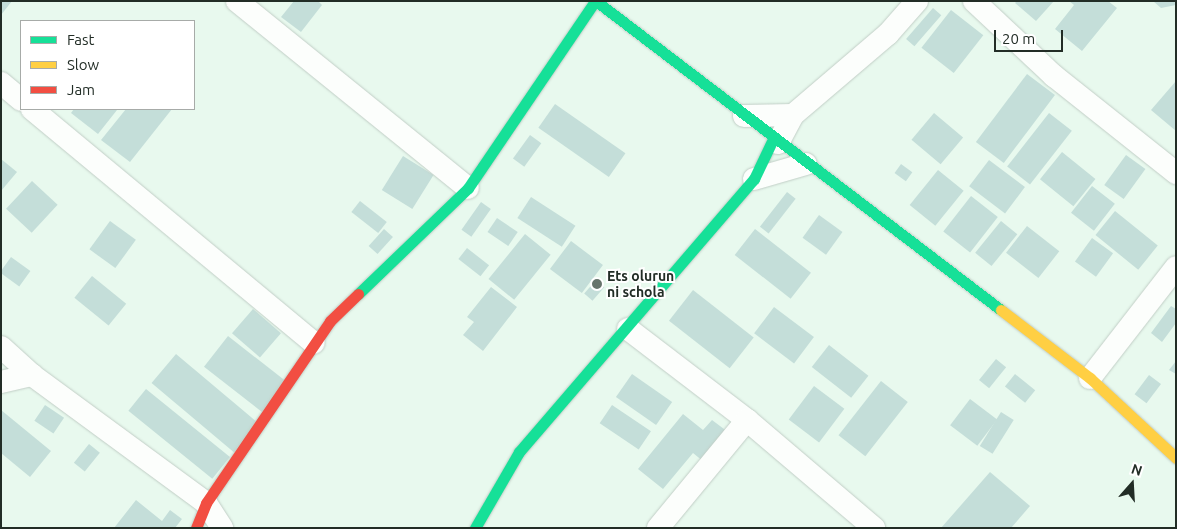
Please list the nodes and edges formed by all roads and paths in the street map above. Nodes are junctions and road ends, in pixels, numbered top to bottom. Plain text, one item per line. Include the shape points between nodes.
1 (237, 1) edge
2 (595, 1) edge
3 (917, 1) edge
4 (974, 1) edge
5 (1, 83) edge
6 (20, 99) edge
7 (33, 110) edge
8 (794, 115) junction
9 (744, 116) junction
10 (776, 141) junction
11 (806, 164) junction
12 (1176, 173) edge
13 (754, 179) junction
14 (468, 188) junction
15 (1176, 267) edge
16 (628, 329) junction
17 (314, 343) junction
18 (1, 347) edge
19 (32, 375) junction
20 (1090, 378) junction
21 (1, 382) edge
22 (746, 420) junction
23 (1176, 458) edge
24 (206, 503) junction
25 (196, 528) edge
26 (222, 528) edge
27 (475, 528) edge
28 (658, 528) edge
29 (874, 528) edge

1 - 14 street
2 - 9 street
2 - 14 street
3 - 8 street via 888,34
4 - 12 street via 1054,76
5 - 6 street
7 - 17 street
8 - 9 street
8 - 10 street
9 - 10 street
10 - 11 street
10 - 13 street
11 - 13 street
11 - 20 street
13 - 16 street
14 - 17 street via 330,321
15 - 20 street
16 - 22 street
16 - 27 street via 519,452
17 - 24 street
18 - 19 street
19 - 21 street
19 - 24 street
20 - 23 street
22 - 28 street
22 - 29 street
24 - 25 street
24 - 26 street

